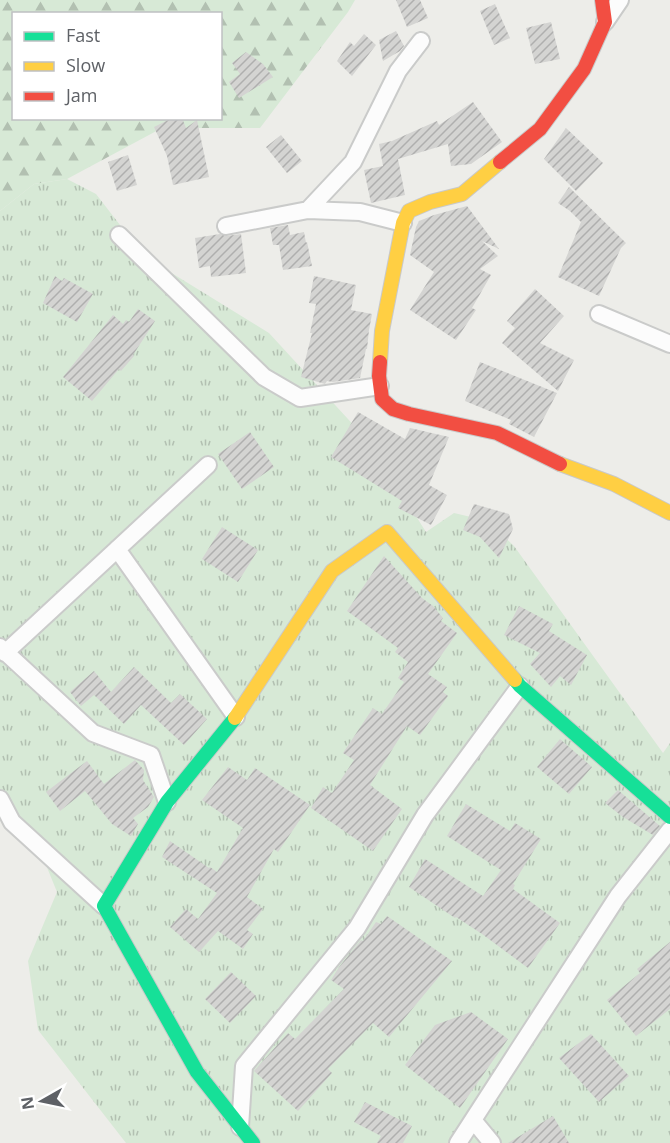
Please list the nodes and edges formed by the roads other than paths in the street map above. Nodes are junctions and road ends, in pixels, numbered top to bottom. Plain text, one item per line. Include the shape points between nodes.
1 (602, 0) edge
2 (620, 0) edge
3 (605, 22) junction
4 (421, 41) dead end
5 (308, 210) junction
6 (403, 223) junction
7 (226, 226) dead end
8 (119, 235) dead end
9 (599, 314) dead end
10 (670, 344) edge
11 (380, 386) junction
12 (208, 465) dead end
13 (670, 513) edge
14 (117, 549) junction
15 (3, 650) edge
16 (520, 686) junction
17 (236, 717) junction
18 (0, 799) edge
19 (167, 802) junction
20 (670, 817) edge
21 (670, 830) edge
22 (104, 906) junction
23 (473, 1120) junction
24 (240, 1127) junction
25 (253, 1143) edge
26 (458, 1143) edge
27 (492, 1143) edge

1 - 3 street
2 - 3 street
3 - 6 street via 584,69 540,129 462,194 409,211
4 - 5 street via 399,71 353,162
5 - 6 street via 360,212
5 - 7 street
6 - 11 street via 382,331
8 - 11 street via 264,377 300,398
9 - 10 street
11 - 13 street via 382,399 393,409 497,433
12 - 14 street
14 - 15 street
14 - 17 street
15 - 19 street via 93,733 151,755
16 - 17 street via 387,532 332,571
16 - 20 street
16 - 24 street via 425,815 357,928 244,1066
17 - 19 street
18 - 22 street via 12,822
19 - 22 street
21 - 23 street via 618,896
22 - 24 street via 197,1072
23 - 26 street
23 - 27 street
24 - 25 street

